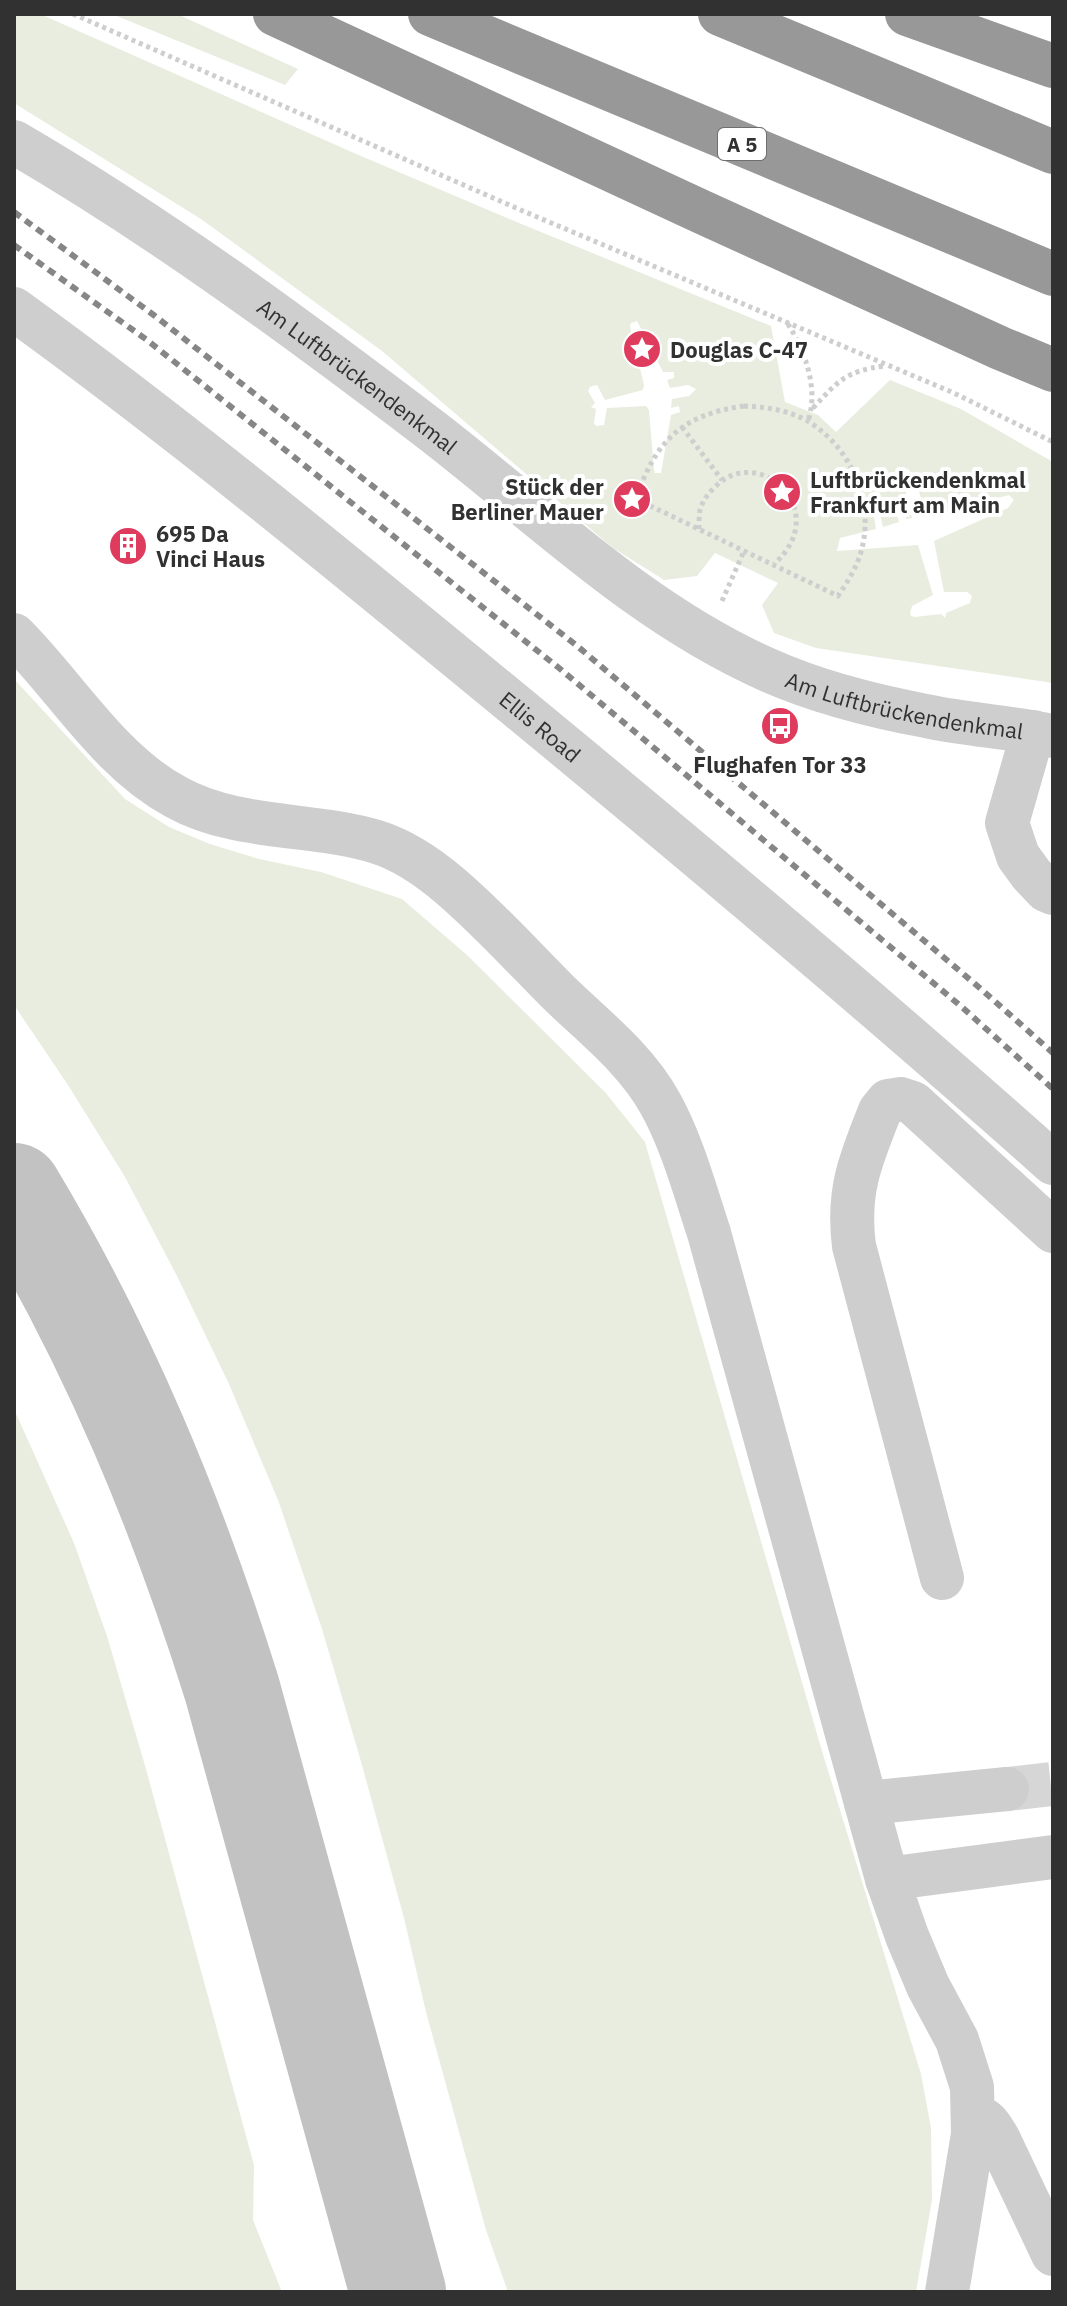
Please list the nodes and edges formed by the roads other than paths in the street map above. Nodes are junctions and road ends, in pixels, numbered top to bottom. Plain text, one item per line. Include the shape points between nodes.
1 (275, 14) edge
2 (430, 14) edge
3 (720, 14) edge
4 (907, 14) edge
5 (1051, 65) edge
6 (14, 142) edge
7 (1053, 152) edge
8 (1053, 274) edge
9 (14, 309) edge
10 (1000, 348) junction
11 (1053, 370) edge
12 (1053, 380) edge
13 (14, 635) edge
14 (1043, 734) edge
15 (1053, 893) edge
16 (1053, 1163) edge
17 (1053, 1231) edge
18 (942, 1578) dead end
19 (1007, 1789) tunnel mouth
20 (866, 1803) junction
21 (1053, 1857) edge
22 (887, 1879) junction
23 (974, 2116) junction
24 (1053, 2254) edge
25 (947, 2292) edge

1 - 10 highway
2 - 8 highway, A 5
3 - 7 highway
4 - 5 highway
6 - 14 street, Am Luftbrückendenkmal via 195,257 431,430 632,591 704,639 772,672 859,701
9 - 16 street, Ellis Road via 159,416 655,820
10 - 11 highway
10 - 12 highway
13 - 20 street via 146,779 205,810 349,835 400,852 449,884 632,1062 660,1103 709,1233
14 - 15 street via 1007,823 1018,856
17 - 18 street via 913,1103 888,1101 880,1111 853,1187 850,1218
19 - 20 street
20 - 22 street
21 - 22 street
22 - 23 street via 923,1974 962,2053
23 - 24 street via 989,2124 998,2138
23 - 25 street

